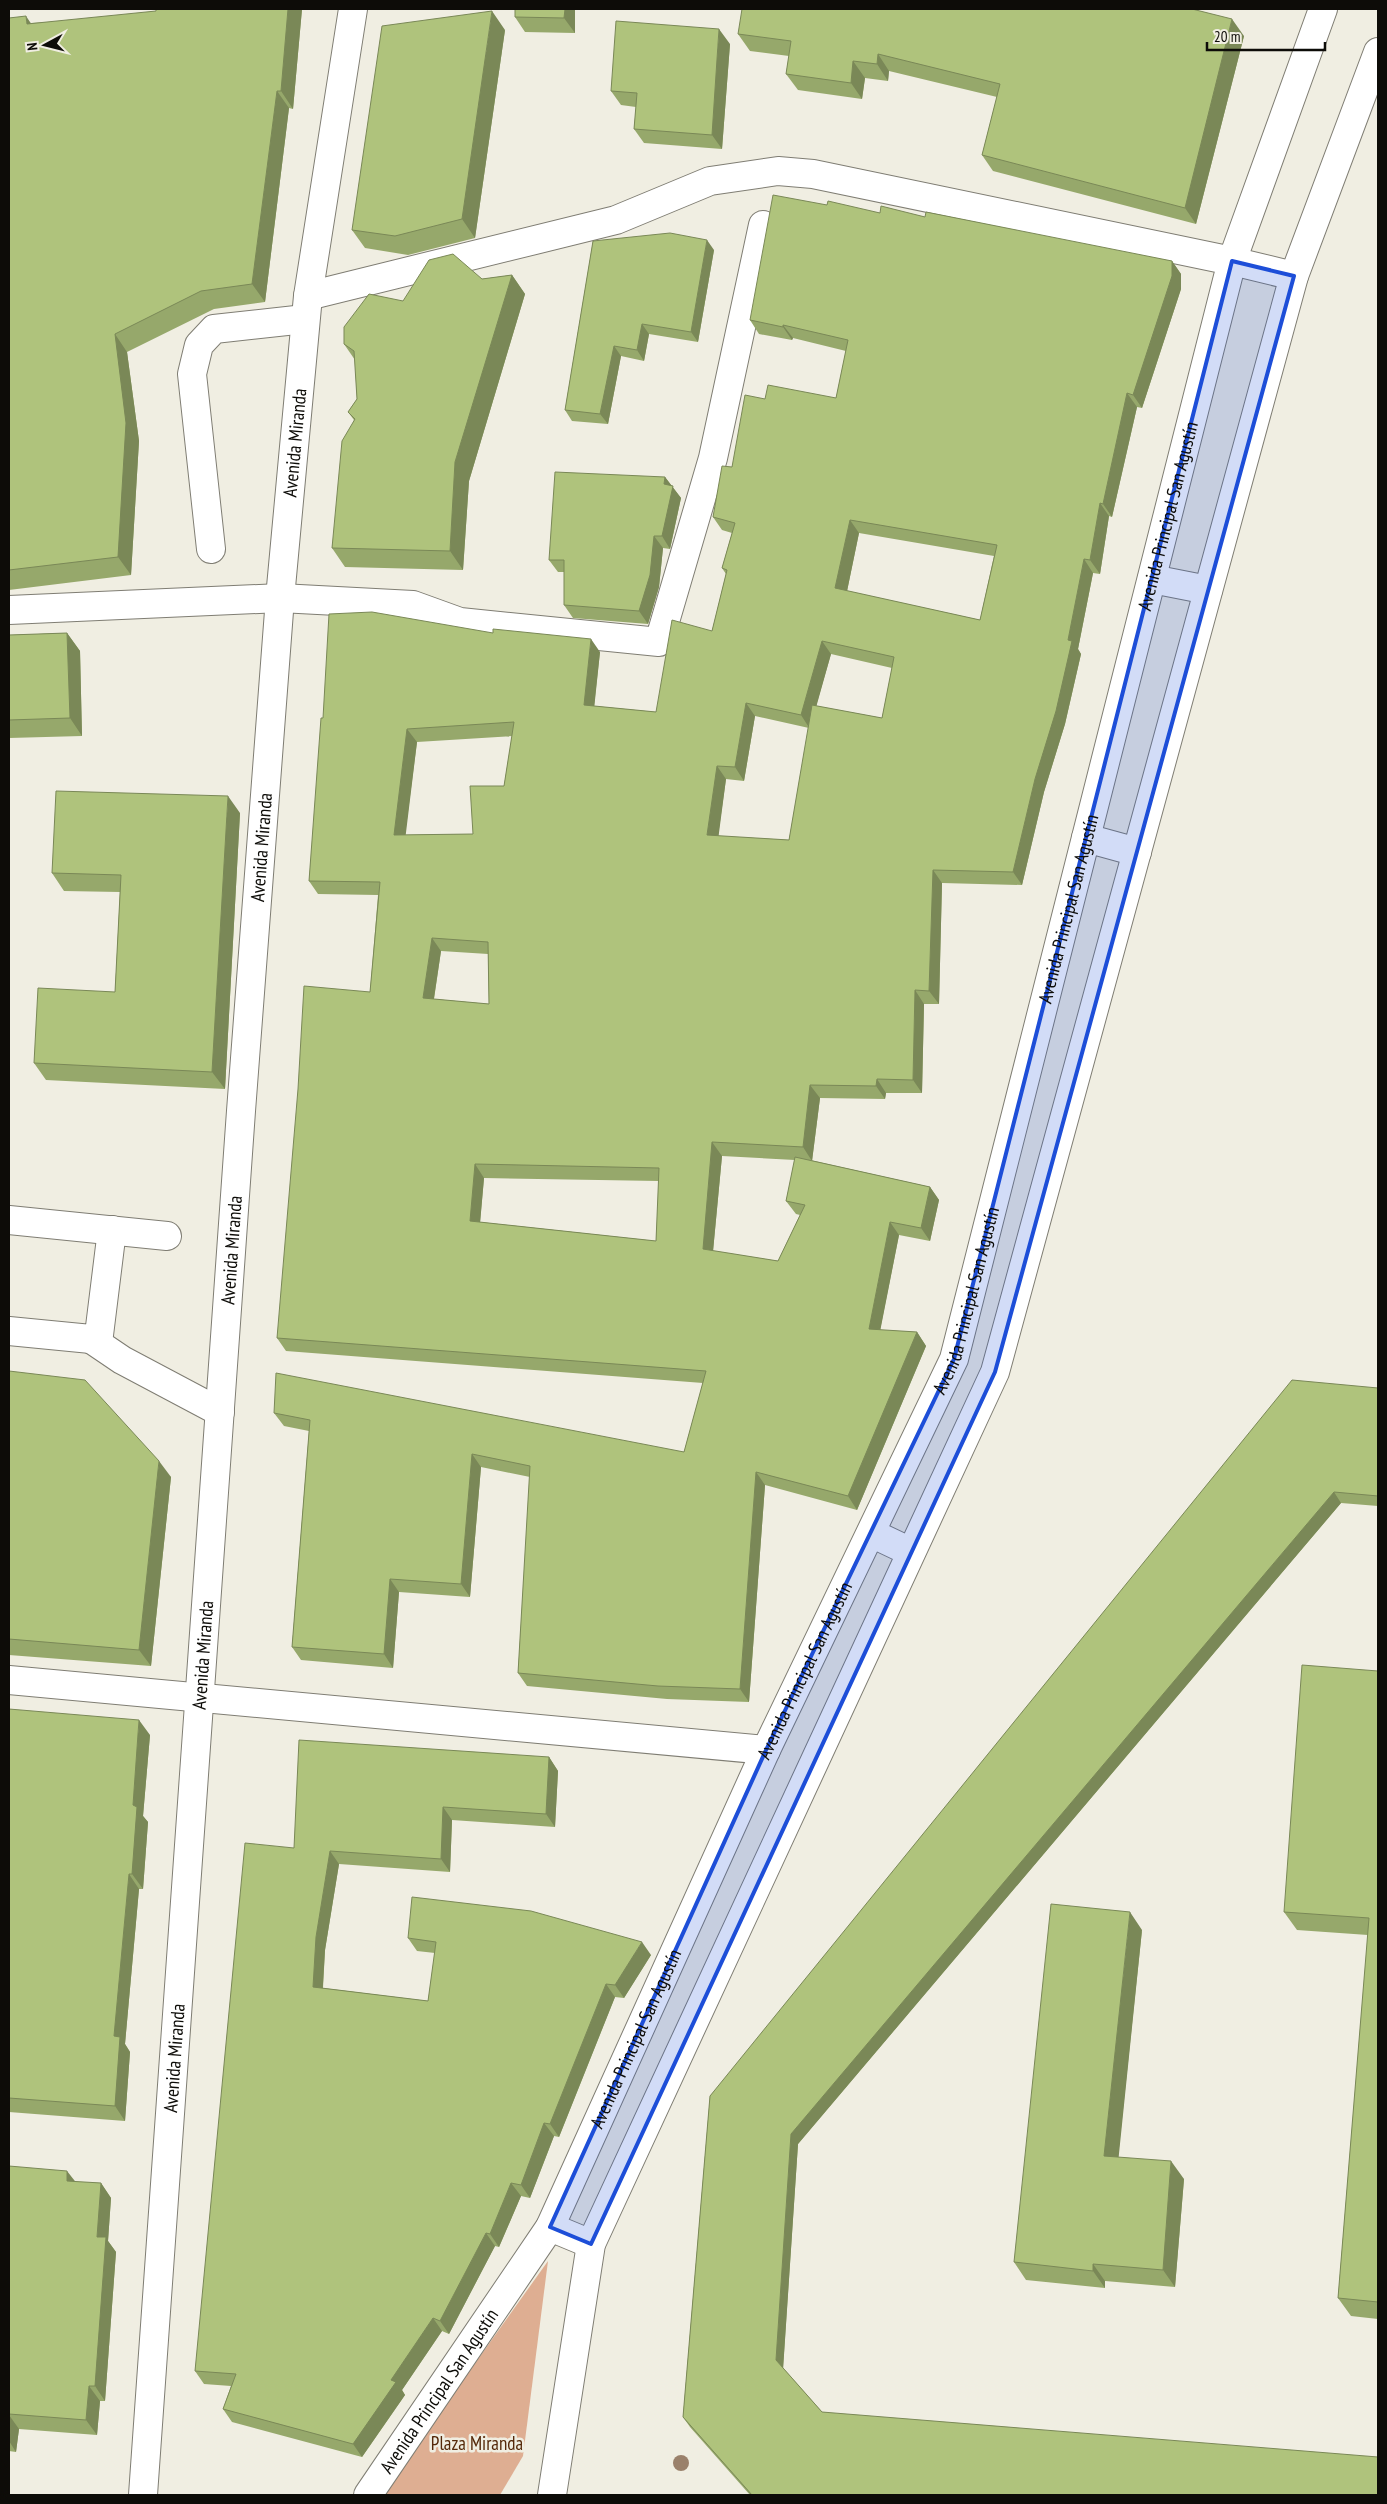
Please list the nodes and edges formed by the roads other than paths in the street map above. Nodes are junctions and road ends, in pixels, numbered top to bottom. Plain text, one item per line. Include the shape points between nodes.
1 (352, 9) edge
2 (1324, 9) edge
3 (1378, 52) edge
4 (763, 225) dead end
5 (1232, 261) junction
6 (1294, 276) junction
7 (307, 308) junction
8 (211, 549) dead end
9 (1152, 579) junction
10 (1208, 590) junction
11 (280, 598) junction
12 (9, 610) edge
13 (1086, 838) junction
14 (1137, 852) junction
15 (9, 1220) edge
16 (112, 1230) junction
17 (167, 1236) dead end
18 (9, 1331) edge
19 (91, 1339) junction
20 (220, 1412) junction
21 (871, 1533) junction
22 (911, 1552) junction
23 (9, 1680) edge
24 (200, 1696) junction
25 (766, 1750) junction
26 (550, 2227) junction
27 (592, 2244) junction
28 (143, 2495) edge
29 (368, 2495) edge
30 (552, 2495) edge

1 - 7 street, Avenida Miranda
2 - 5 street, Avenida Principal San Agustín
3 - 6 street
4 - 11 street via 713,458 659,642 460,622 413,605
5 - 6 street
5 - 7 street via 813,174 778,170 710,182 616,220
5 - 9 street, Avenida Principal San Agustín
6 - 10 street
7 - 8 street via 214,329 199,345 192,374
7 - 11 street, Avenida Miranda
9 - 10 street
9 - 13 street, Avenida Principal San Agustín
10 - 14 street
11 - 12 street
11 - 20 street, Avenida Miranda
13 - 14 street
13 - 21 street, Avenida Principal San Agustín via 954,1359
14 - 22 street via 995,1372
15 - 16 street
16 - 17 street
16 - 19 street via 101,1326 99,1335
18 - 19 street
19 - 20 street via 122,1360
20 - 24 street, Avenida Miranda
21 - 22 street
21 - 25 street, Avenida Principal San Agustín
22 - 27 street
23 - 24 street
24 - 25 street
24 - 28 street, Avenida Miranda
25 - 26 street, Avenida Principal San Agustín
26 - 27 street
26 - 29 street, Avenida Principal San Agustín
27 - 30 street

